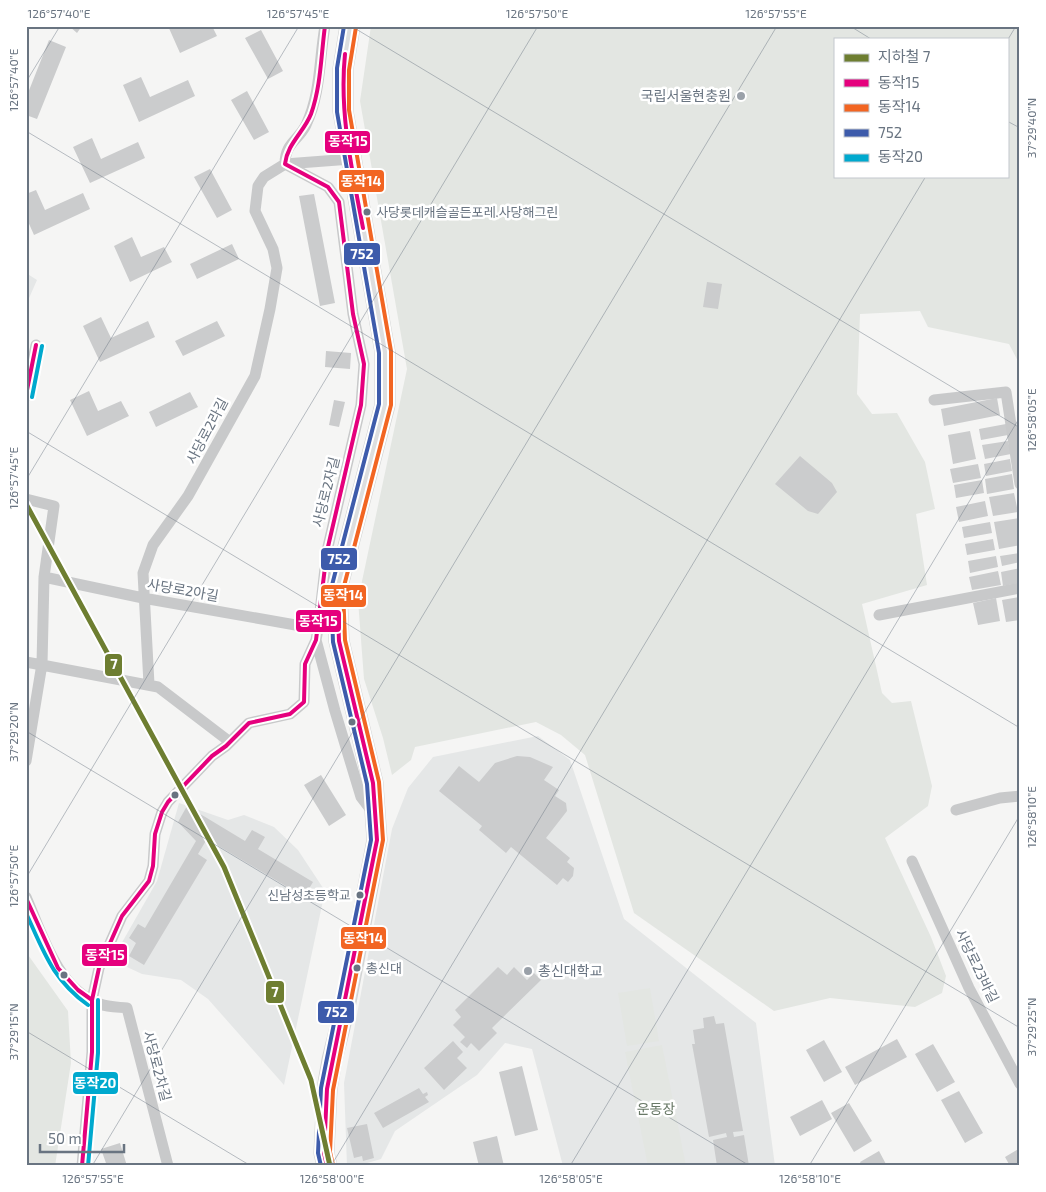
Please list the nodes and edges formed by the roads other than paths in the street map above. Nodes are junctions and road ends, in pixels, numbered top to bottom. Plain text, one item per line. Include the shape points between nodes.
1 (324, 26) edge
2 (350, 26) edge
3 (351, 159) junction
4 (285, 164) junction
5 (36, 345) dead end
6 (26, 396) edge
7 (934, 400) dead end
8 (1020, 484) edge
9 (26, 499) edge
10 (44, 577) junction
11 (1020, 588) edge
12 (143, 598) junction
13 (879, 615) dead end
14 (317, 635) junction
15 (26, 662) edge
16 (42, 664) junction
17 (149, 684) junction
18 (230, 742) junction
19 (26, 761) edge
20 (1020, 796) edge
21 (956, 810) dead end
22 (376, 816) junction
23 (912, 860) dead end
24 (26, 897) edge
25 (92, 1000) junction
26 (1020, 1084) edge
27 (82, 1166) edge
28 (168, 1166) edge
29 (327, 1166) edge

1 - 4 street via 316,102 305,127 287,148
2 - 3 main road via 343,69 343,111
3 - 4 street
3 - 22 main road via 385,352 387,382 385,405 337,589 339,632 372,774
4 - 12 street, 사당로2라길 via 264,177 254,201 277,268 255,376 188,496 153,545 143,573
4 - 14 street, 사당로2자길 via 328,187 339,202 353,314 364,364 361,405 327,551
5 - 6 street
7 - 8 street via 1006,392
9 - 10 street via 54,506
10 - 12 street, 사당로2아길
10 - 16 street
11 - 13 street
12 - 14 street, 사당로2아길
12 - 17 street, 사당로2라길
14 - 18 street, 사당로2자길 via 305,664 304,702 290,714 249,723
14 - 22 street via 335,711 361,797
15 - 16 street
16 - 17 street via 89,676
16 - 19 street
17 - 18 street via 158,687
18 - 25 street, 사당로2자길 via 212,756 162,812 154,834 149,881 122,916 99,968
20 - 21 street
22 - 29 main road via 377,840 328,1089 324,1153
23 - 26 street, 사당로23바길 via 969,988
24 - 25 street via 58,968
25 - 27 street, 사당로2자길 via 92,1052
25 - 28 street, 사당로2차길 via 127,1008

